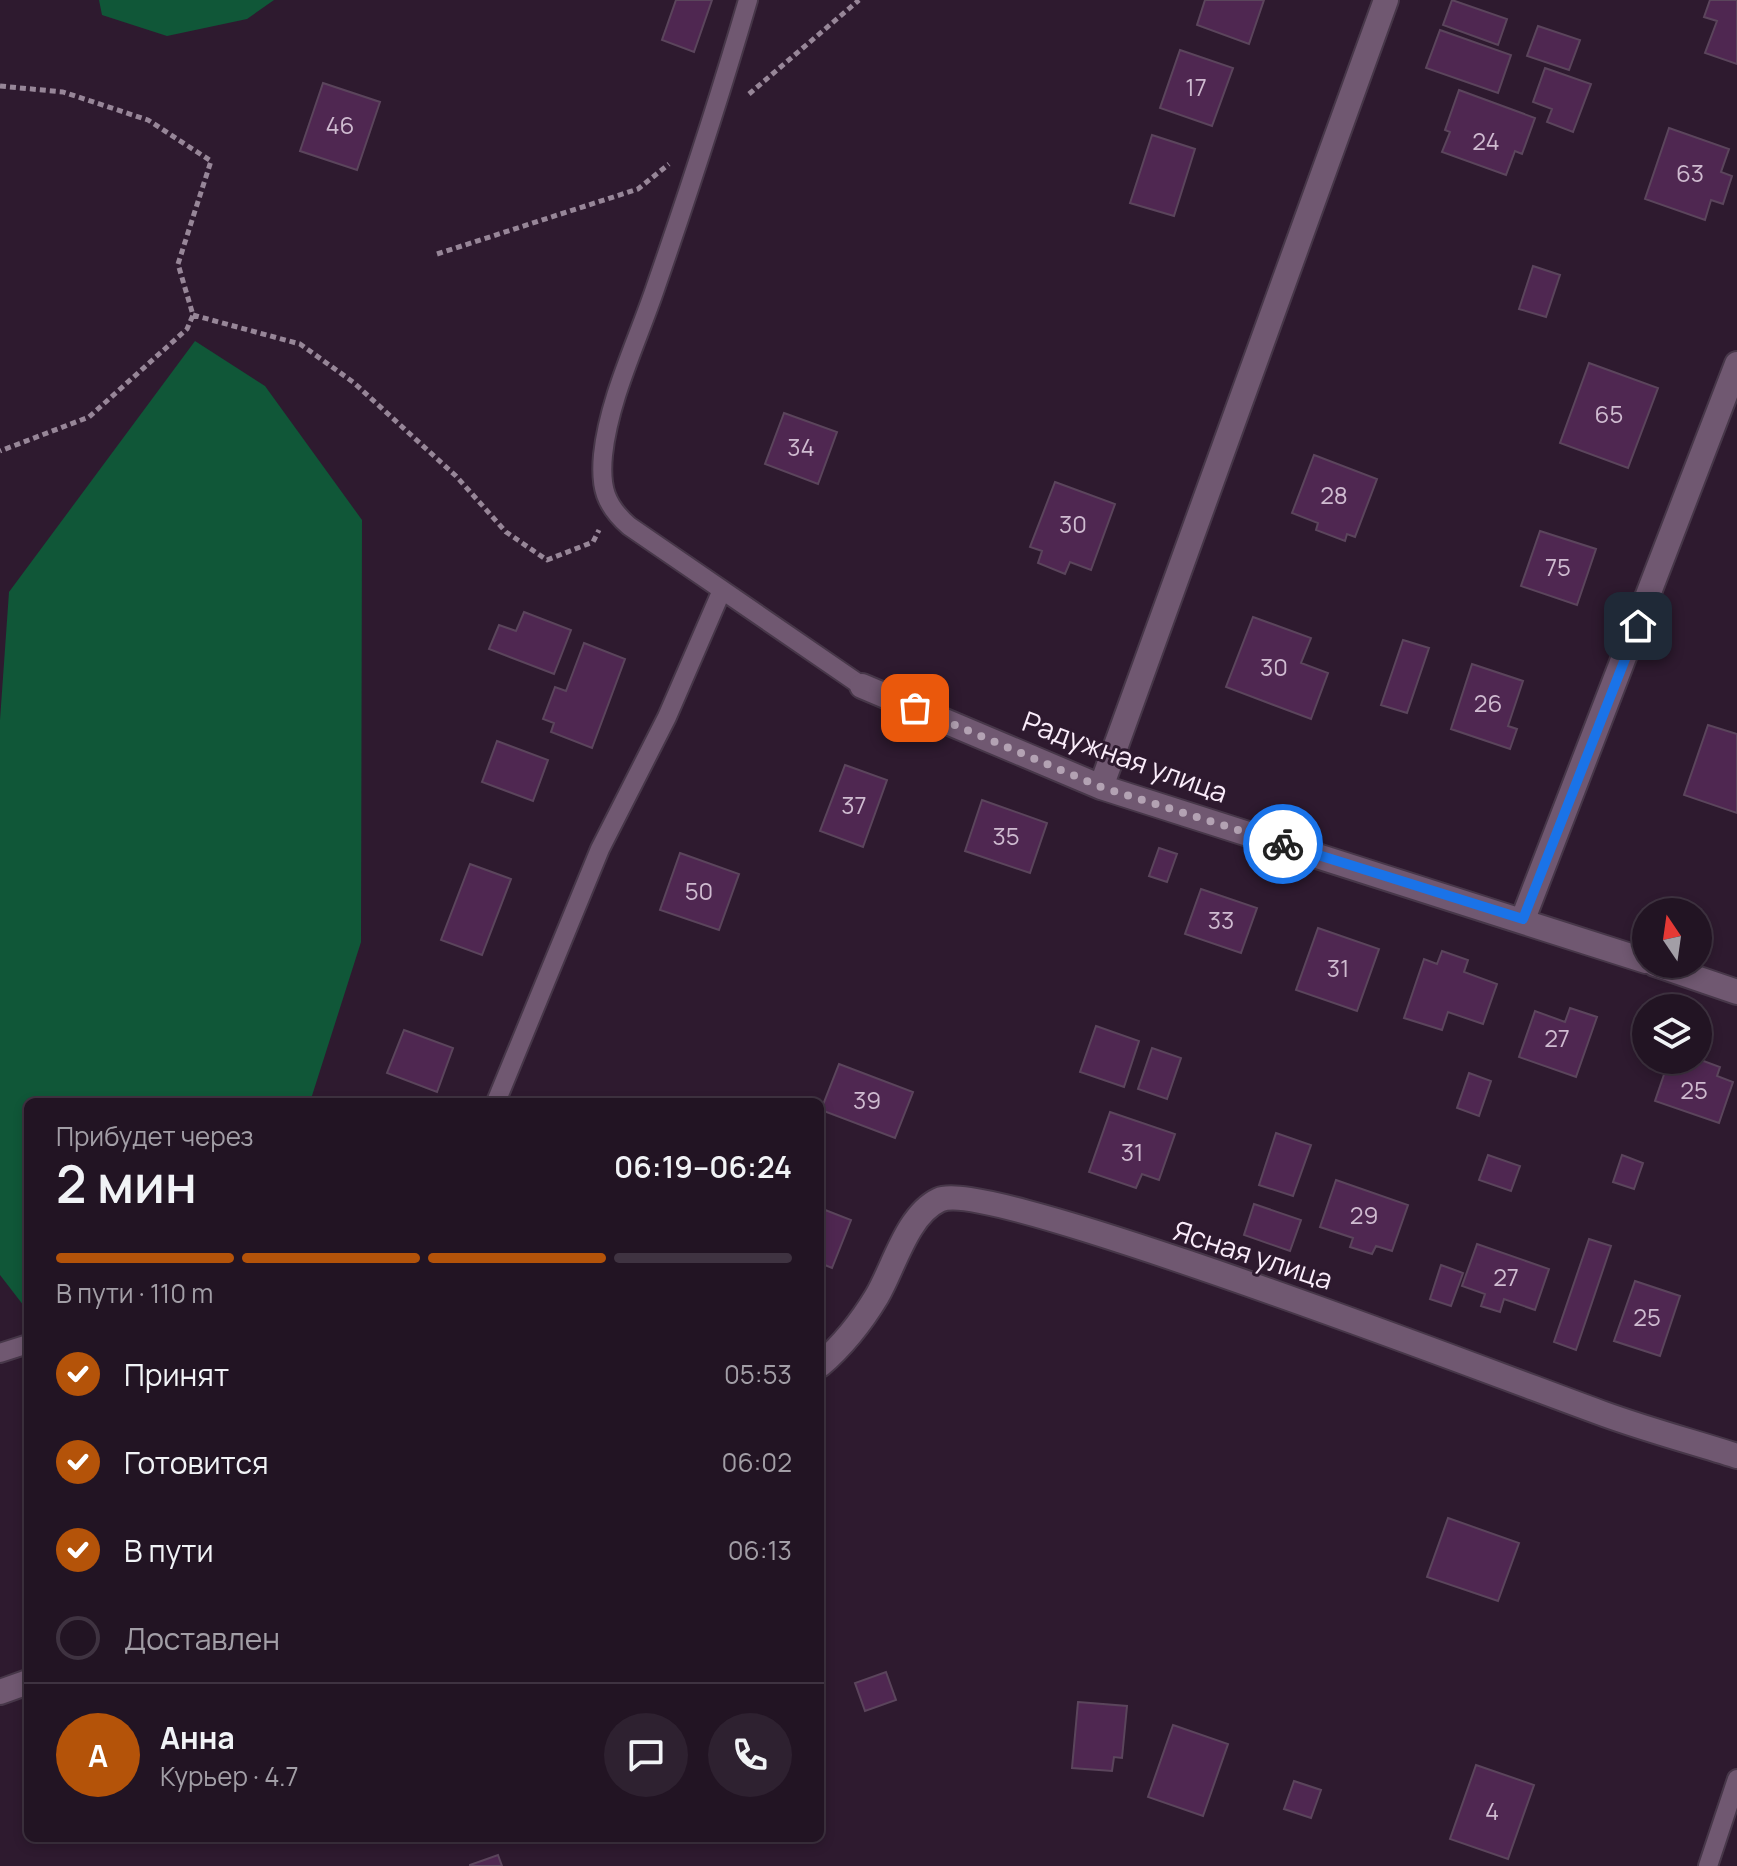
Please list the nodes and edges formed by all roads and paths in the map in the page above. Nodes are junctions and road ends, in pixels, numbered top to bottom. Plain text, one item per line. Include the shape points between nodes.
1 (748, 0) edge
2 (859, 0) edge
3 (1386, 0) edge
4 (0, 86) edge
5 (711, 128) junction
6 (675, 159) dead end
7 (437, 254) dead end
8 (193, 315) junction
9 (1737, 364) edge
10 (0, 451) edge
11 (610, 509) junction
12 (722, 590) junction
13 (862, 686) joint
14 (1101, 787) junction
15 (1523, 919) junction
16 (1632, 956) edge
17 (1696, 978) edge
18 (1737, 992) edge
19 (498, 1098) edge
20 (24, 1345) edge
21 (0, 1353) edge
22 (824, 1361) edge
23 (1737, 1456) edge
24 (24, 1683) edge
25 (0, 1692) edge
26 (1737, 1779) edge
27 (1708, 1866) edge

1 - 5 lane
2 - 5 path
3 - 14 street
4 - 8 path via 63,92 148,120 211,161 178,264
5 - 11 lane via 615,406 603,455
6 - 7 path via 638,189
8 - 10 path via 187,329 89,417
8 - 11 path via 300,344 353,382 456,476 506,532 547,560 593,542
9 - 15 street
11 - 12 lane
12 - 13 lane
12 - 19 lane via 667,717 600,849
13 - 14 street, Радужная улица
14 - 15 street, Радужная улица
15 - 16 street, Радужная улица
17 - 18 street
20 - 21 lane
22 - 23 street, Ясная улица via 876,1297 916,1221 940,1200 969,1198 1320,1308 1607,1415
24 - 25 street
26 - 27 lane

